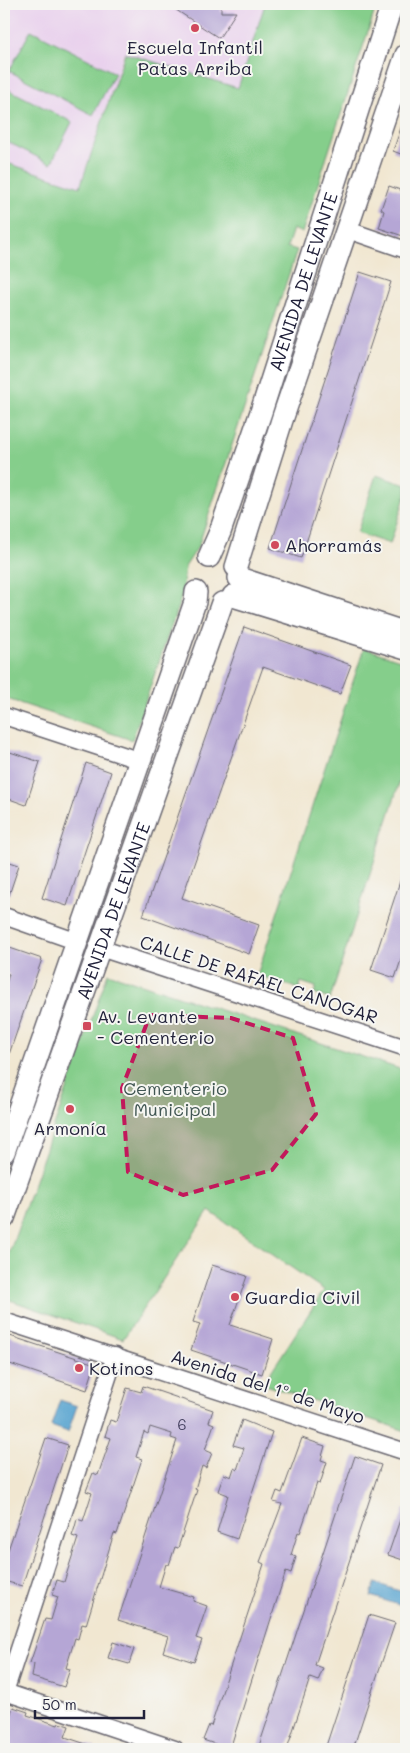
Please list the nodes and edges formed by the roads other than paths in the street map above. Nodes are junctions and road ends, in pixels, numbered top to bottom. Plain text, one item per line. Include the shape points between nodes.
1 (392, 4) edge
2 (406, 55) edge
3 (348, 230) junction
4 (406, 250) edge
5 (198, 573) junction
6 (232, 586) junction
7 (406, 633) edge
8 (406, 649) edge
9 (4, 716) edge
10 (141, 760) junction
11 (4, 916) edge
12 (78, 942) junction
13 (100, 948) junction
14 (406, 1048) edge
15 (4, 1152) edge
16 (4, 1218) edge
17 (4, 1321) edge
18 (115, 1356) junction
19 (406, 1452) edge
20 (4, 1693) edge
21 (175, 1749) edge

1 - 5 street, AVENIDA DE LEVANTE via 261,412 220,532
2 - 3 street, AVENIDA DE LEVANTE
3 - 4 street
3 - 6 street, AVENIDA DE LEVANTE via 242,541
5 - 6 street via 224,558
5 - 6 street via 203,600 212,603
5 - 10 street, AVENIDA DE LEVANTE via 195,602
6 - 7 street
6 - 8 street
6 - 13 street, AVENIDA DE LEVANTE
9 - 10 street
10 - 12 street, AVENIDA DE LEVANTE
11 - 12 street
12 - 15 street, AVENIDA DE LEVANTE
13 - 14 street, CALLE DE RAFAEL CANOGAR
13 - 16 street, AVENIDA DE LEVANTE
17 - 18 street, Avenida del 1º de Mayo
18 - 19 street, Avenida del 1º de Mayo
18 - 20 street
20 - 21 street

